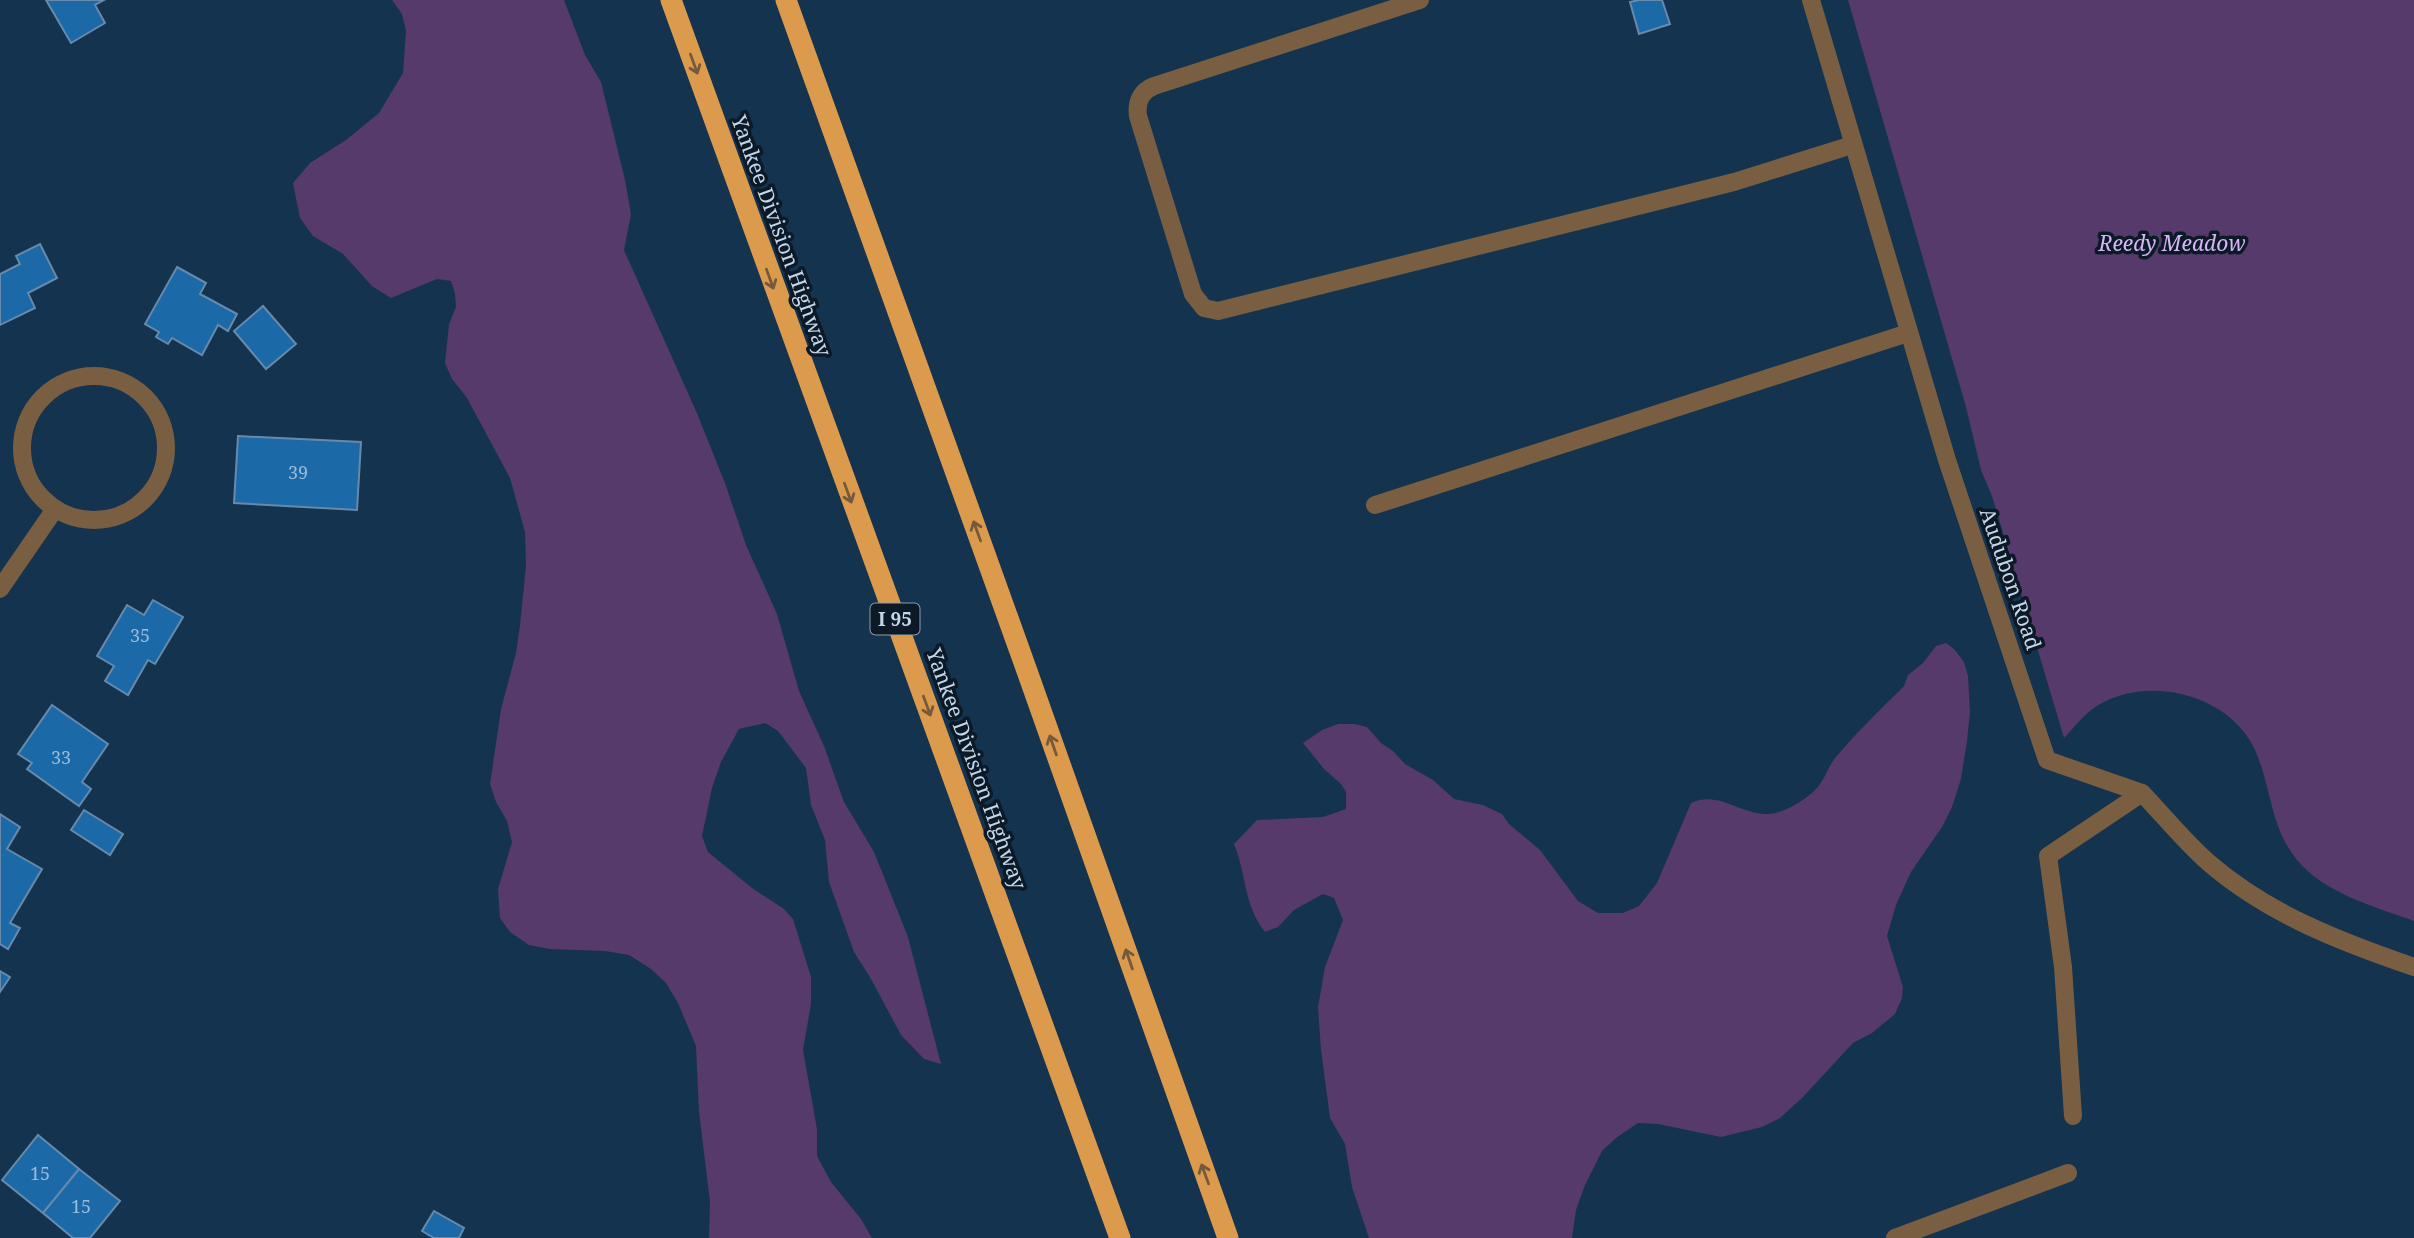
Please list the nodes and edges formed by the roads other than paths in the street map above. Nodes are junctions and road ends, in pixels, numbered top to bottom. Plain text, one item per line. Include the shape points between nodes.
1 (671, 0) edge
2 (786, 0) edge
3 (1420, 0) edge
4 (1811, 0) edge
5 (1852, 145) junction
6 (1908, 333) junction
7 (1375, 505) dead end
8 (55, 509) junction
9 (0, 589) edge
10 (2142, 793) junction
11 (2414, 967) edge
12 (2073, 1116) dead end
13 (2068, 1173) dead end
14 (1120, 1238) edge
15 (1228, 1238) edge
16 (1895, 1238) edge

1 -> 14 highway, Yankee Division Highway / I 95
15 -> 2 highway
3 - 5 street via 1143,93 1138,116 1193,294 1204,308 1218,311 1734,183
4 - 5 street, Audubon Road
5 - 6 street, Audubon Road
6 - 7 street
6 - 10 street, Audubon Road via 2047,760
8 - 8 street via 81,519 110,519 135,508 155,487 165,461 165,432 153,406 133,387 106,377 78,377 52,388 33,409 22,435 23,464 34,489
8 - 9 street
10 - 11 street, Audubon Road via 2206,861 2267,905 2305,926
10 - 12 street via 2048,856 2063,967
13 - 16 street

